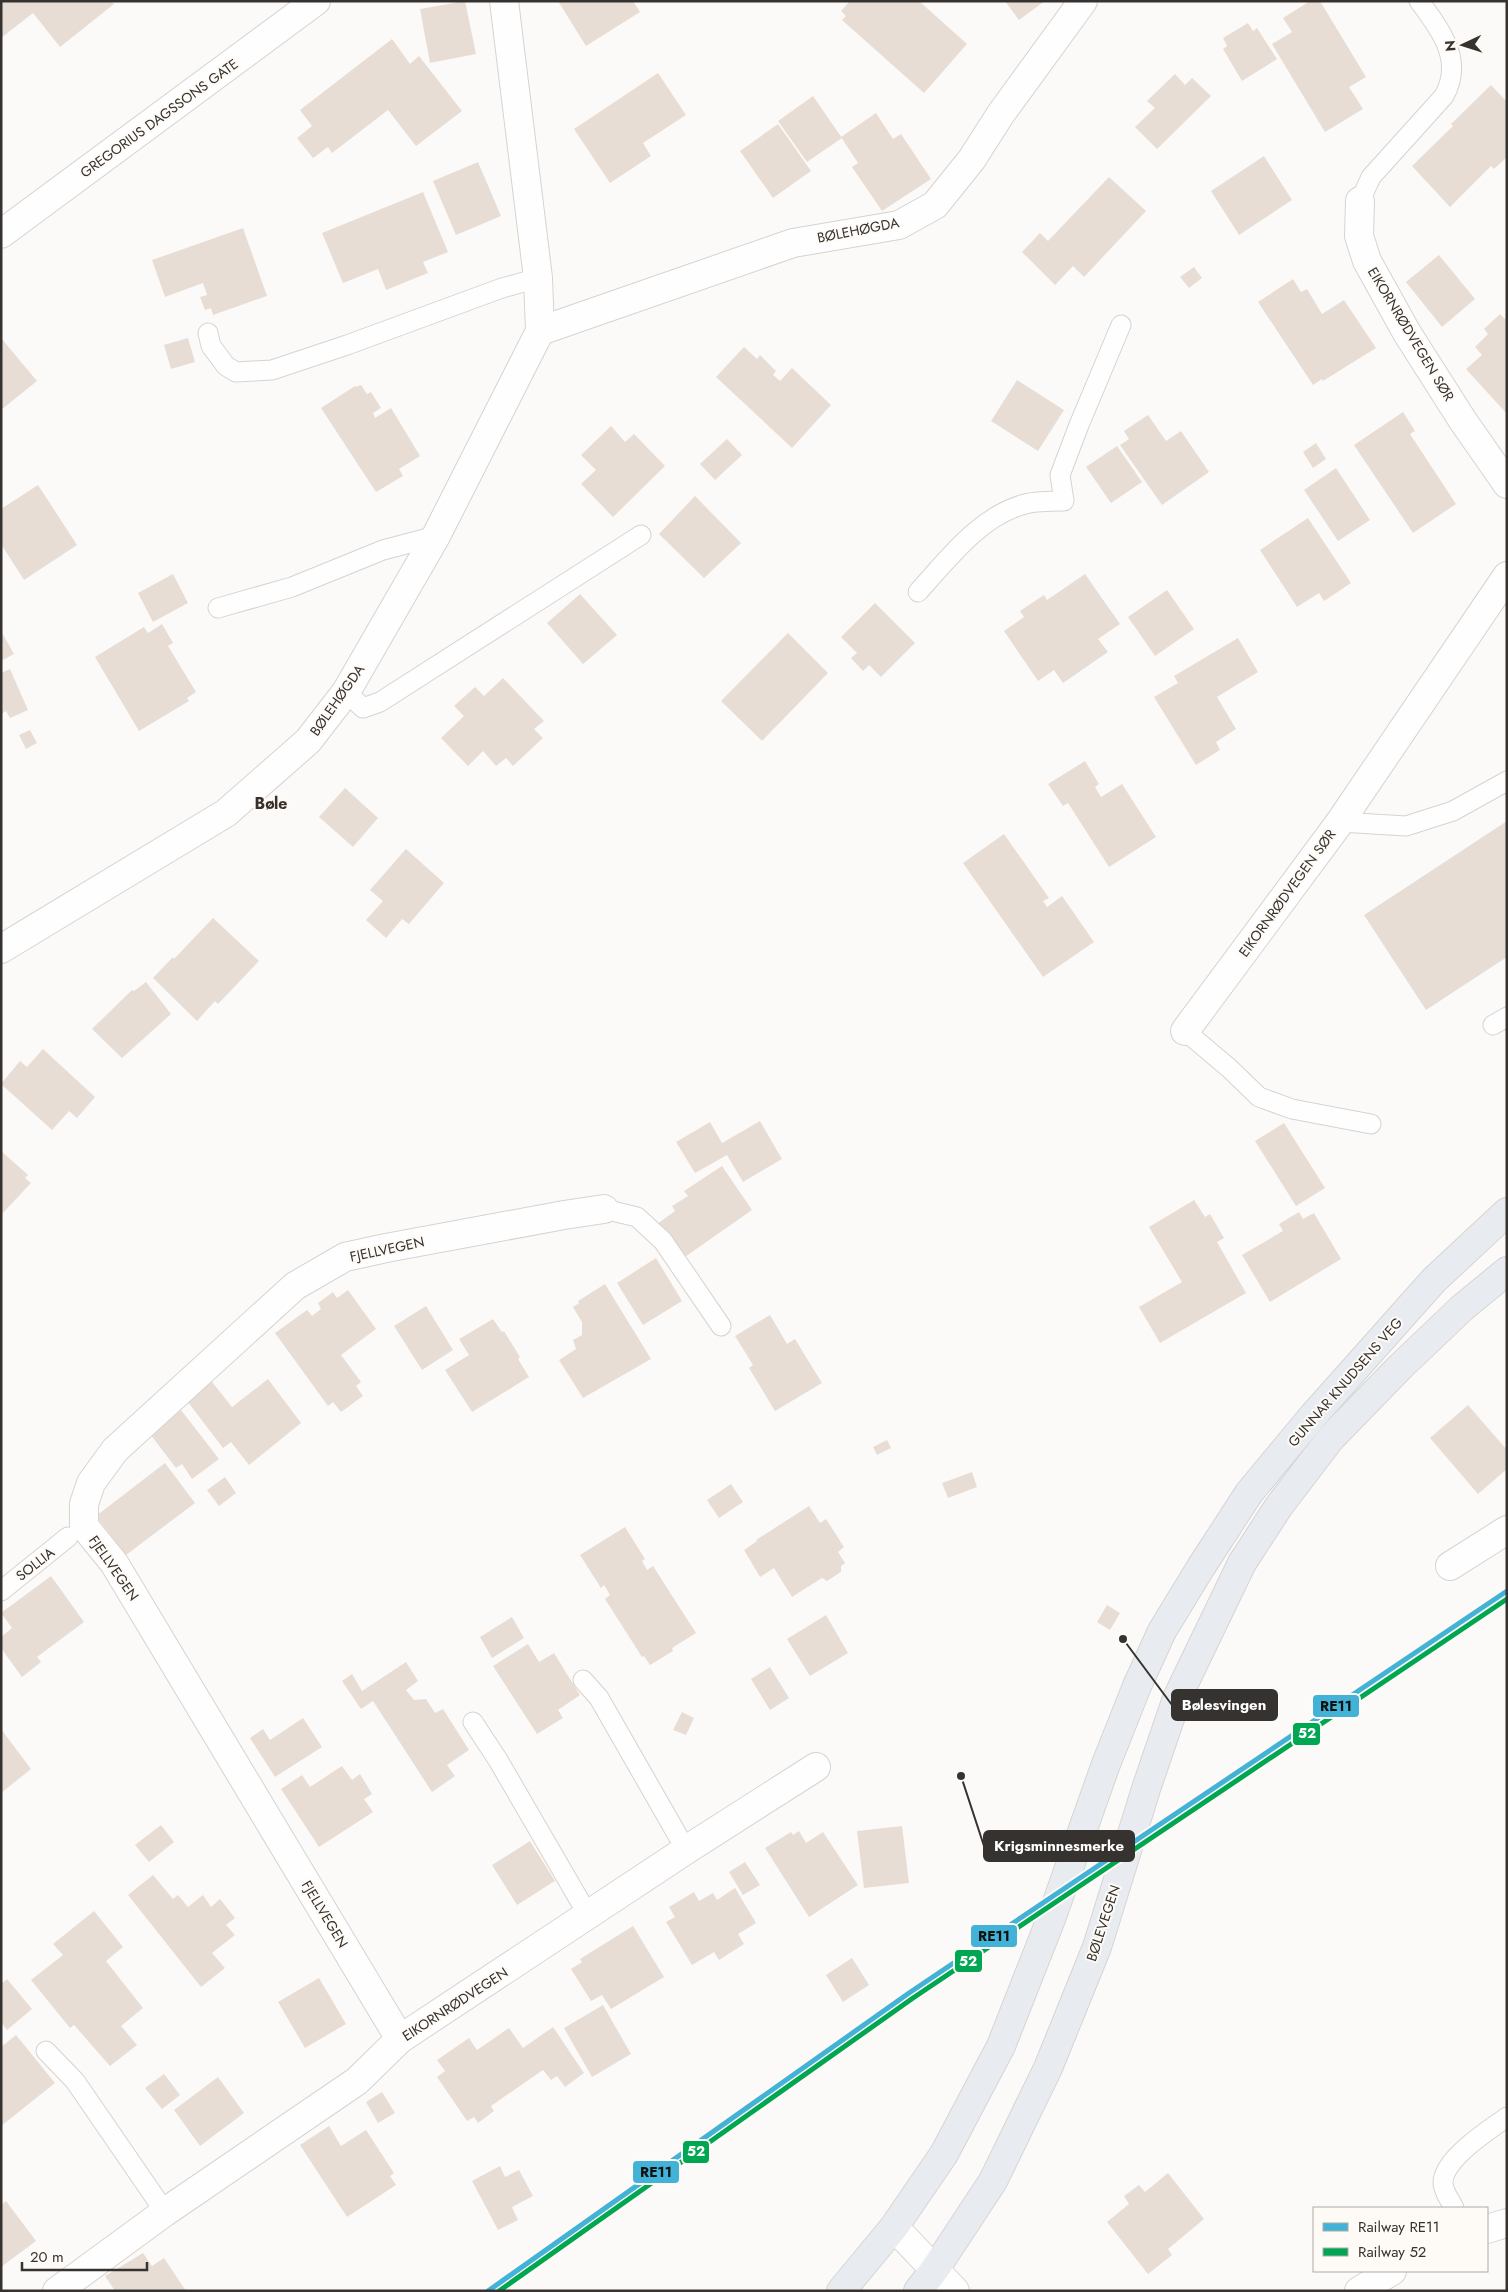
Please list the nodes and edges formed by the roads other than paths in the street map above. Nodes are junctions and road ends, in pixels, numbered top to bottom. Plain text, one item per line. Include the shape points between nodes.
1 (316, 1) edge
2 (504, 1) edge
3 (1083, 1) edge
4 (1419, 1) edge
5 (1360, 201) joint
6 (1, 234) edge
7 (538, 278) junction
8 (1121, 325) dead end
9 (540, 331) junction
10 (208, 333) dead end
11 (1507, 484) edge
12 (641, 535) dead end
13 (436, 536) junction
14 (1507, 576) edge
15 (918, 592) dead end
16 (218, 608) dead end
17 (346, 692) junction
18 (1507, 780) edge
19 (1340, 822) junction
20 (1, 950) edge
21 (1185, 1031) joint
22 (1371, 1124) dead end
23 (604, 1209) joint
24 (1507, 1212) edge
25 (1507, 1271) edge
26 (720, 1326) dead end
27 (1507, 1530) edge
28 (76, 1531) junction
29 (1242, 1563) joint
30 (1450, 1566) dead end
31 (1, 1591) edge
32 (583, 1680) dead end
33 (473, 1722) dead end
34 (816, 1767) dead end
35 (686, 1850) junction
36 (588, 1915) junction
37 (400, 2039) junction
38 (46, 2051) dead end
39 (1507, 2117) edge
40 (1453, 2207) edge
41 (164, 2212) junction
42 (1507, 2223) edge
43 (894, 2226) junction
44 (1488, 2229) edge
45 (935, 2269) junction
46 (1390, 2272) edge
47 (57, 2291) edge
48 (841, 2291) edge
49 (918, 2291) edge
50 (956, 2291) edge
51 (1359, 2291) edge

1 - 6 street, GREGORIUS DAGSSONS GATE
2 - 7 street, BØLEHØGDA
3 - 9 street, BØLEHØGDA via 972,159 935,205 899,225 793,243
4 - 5 lane, EIKORNRØDVEGEN SØR via 1451,54 1451,83 1444,96 1371,177
5 - 11 street, EIKORNRØDVEGEN SØR via 1359,236 1367,261 1407,333
7 - 9 street, BØLEHØGDA
7 - 10 lane via 272,370 236,372 226,366 211,346
8 - 15 lane via 1060,475 1064,501 1024,504 995,517 963,543
9 - 13 street, BØLEHØGDA
12 - 17 lane via 380,702 363,708
13 - 16 lane via 383,550 292,587
13 - 17 street, BØLEHØGDA
14 - 19 street, EIKORNRØDVEGEN SØR
17 - 20 street, BØLEHØGDA via 308,741 226,813
18 - 19 lane via 1453,811 1406,826
19 - 21 street, EIKORNRØDVEGEN SØR
21 - 22 lane, EIKORNRØDVEGEN SØR via 1259,1097 1292,1109
23 - 26 lane via 636,1217 663,1241
23 - 28 street, FJELLVEGEN via 345,1257 294,1286 116,1450 91,1483
24 - 43 main road, GUNNAR KNUDSENS VEG via 1434,1280 1249,1493 1162,1631 1137,1686 1001,2046 944,2154
25 - 29 main road, GUNNAR KNUDSENS VEG via 1455,1314 1331,1438 1279,1506
27 - 30 street
28 - 31 lane, SOLLIA
28 - 37 street, FJELLVEGEN via 114,1563
29 - 45 main road, BØLEVEGEN via 1177,1698 1097,1947 1048,2068 993,2182
32 - 35 lane via 600,1698
33 - 36 lane
34 - 35 street, EIKORNRØDVEGEN
35 - 36 street, EIKORNRØDVEGEN
36 - 37 street, EIKORNRØDVEGEN
37 - 41 street, EIKORNRØDVEGEN via 357,2081
38 - 41 lane via 75,2081
39 - 40 lane via 1467,2146 1448,2170 1443,2181 1445,2193
41 - 47 street, EIKORNRØDVEGEN
42 - 44 street
43 - 45 street
43 - 48 main road
45 - 49 main road, BØLEVEGEN
45 - 50 street
46 - 51 street

